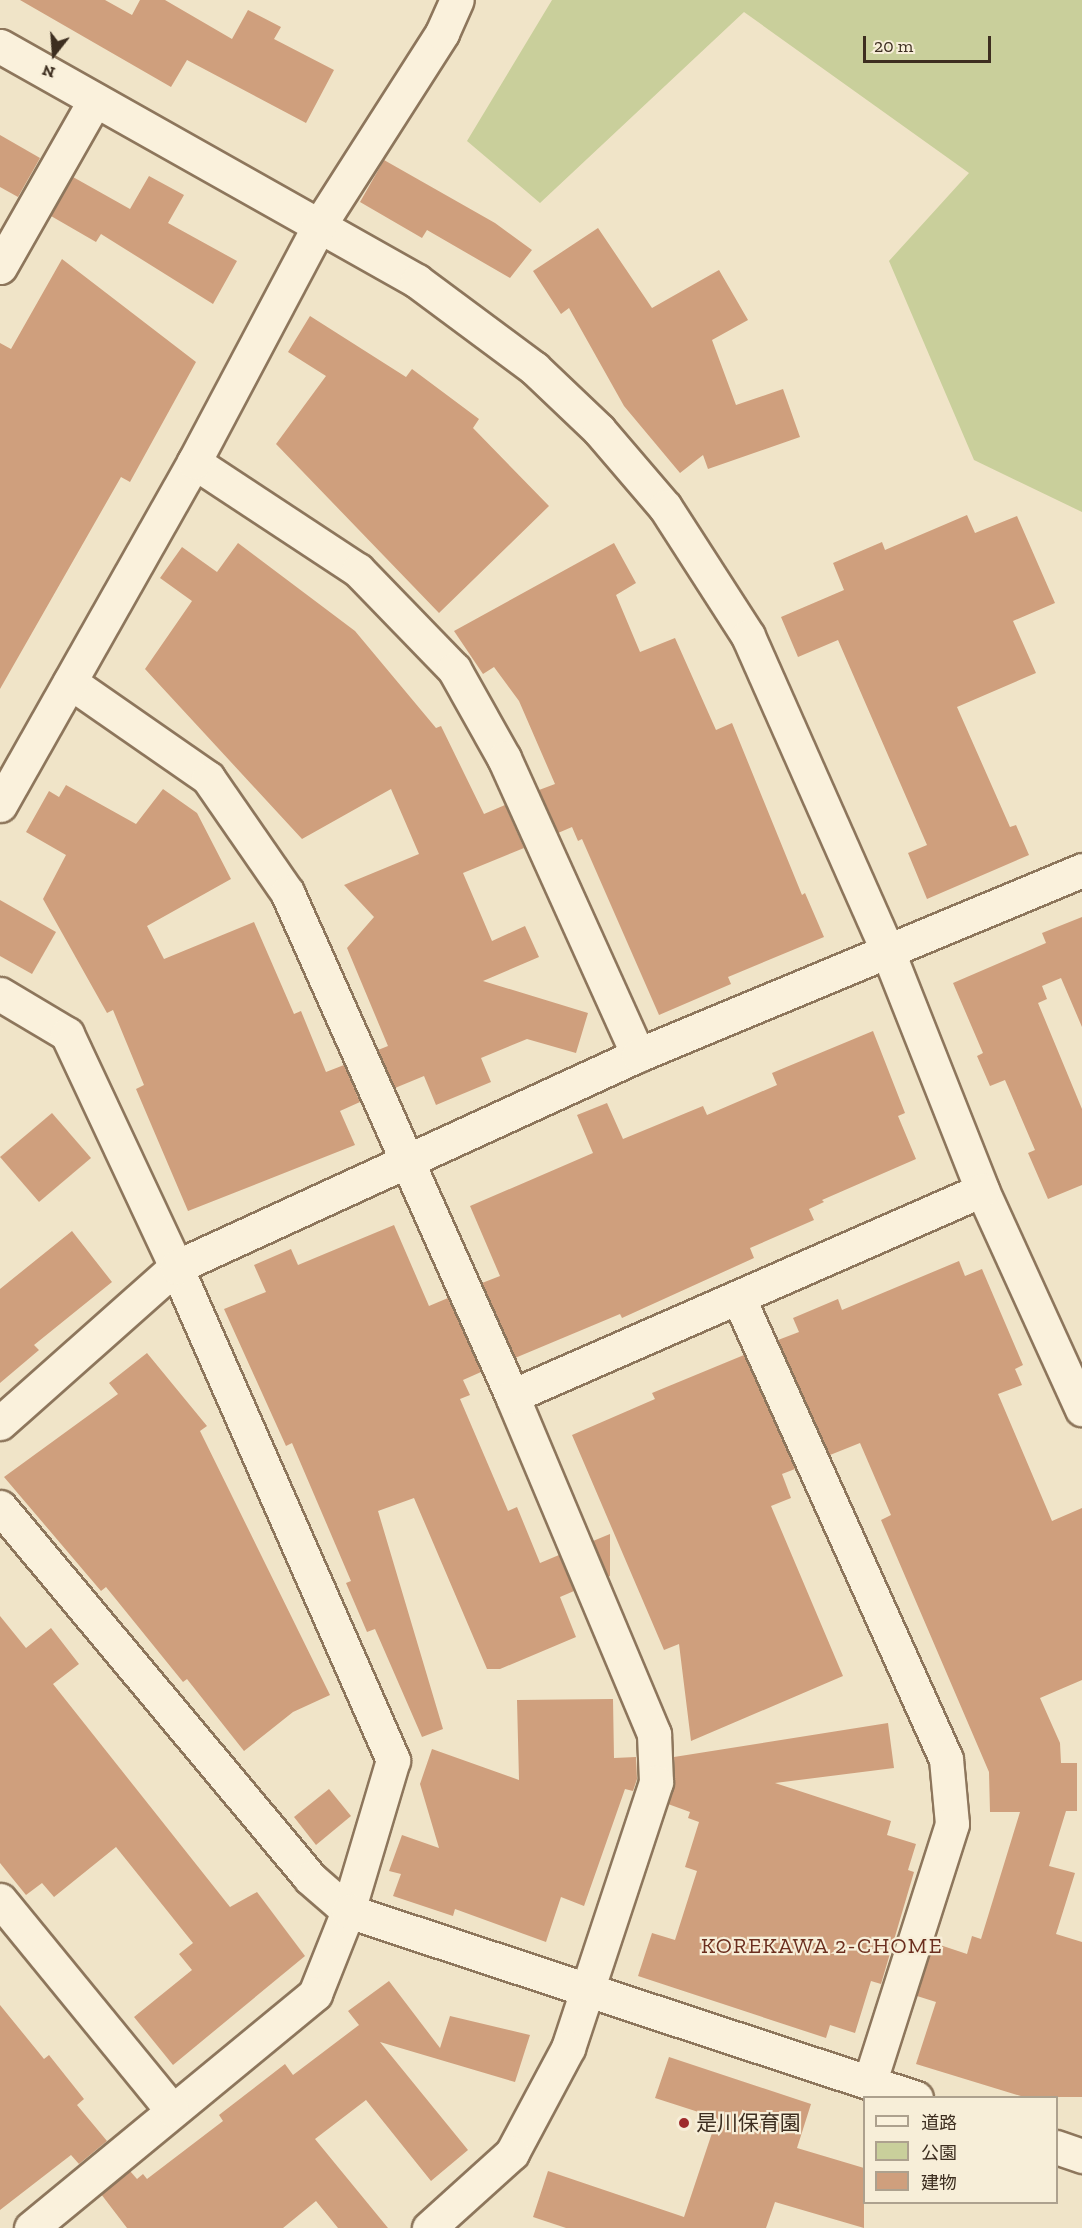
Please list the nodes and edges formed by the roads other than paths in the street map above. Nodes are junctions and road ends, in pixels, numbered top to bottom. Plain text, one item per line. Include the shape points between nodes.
1 (457, 0) edge
2 (0, 46) edge
3 (95, 100) junction
4 (320, 224) junction
5 (0, 267) edge
6 (194, 462) junction
7 (70, 682) junction
8 (0, 805) edge
9 (1082, 870) edge
10 (888, 952) junction
11 (0, 994) edge
12 (638, 1055) junction
13 (406, 1161) junction
14 (982, 1190) junction
15 (176, 1267) junction
16 (739, 1299) junction
17 (512, 1396) junction
18 (1082, 1409) edge
19 (0, 1423) edge
20 (0, 1507) edge
21 (0, 1900) edge
22 (348, 1911) junction
23 (587, 1992) junction
24 (870, 2081) junction
25 (913, 2096) edge
26 (172, 2110) junction
27 (1058, 2148) edge
28 (1082, 2156) edge
29 (31, 2228) edge
30 (429, 2228) edge

1 - 4 street via 442,33
2 - 3 street
3 - 4 street
3 - 5 street
4 - 6 street
4 - 10 street via 417,281 534,368 599,430 665,507 748,636
6 - 7 street
6 - 12 street via 358,570 454,669 504,758
7 - 8 street
7 - 13 street via 208,778 287,892
9 - 10 street
10 - 12 street
10 - 14 street
11 - 15 street via 67,1034
12 - 13 street
13 - 15 street
13 - 17 street
14 - 16 street
14 - 18 street
15 - 19 street
15 - 22 street via 393,1760
16 - 17 street
16 - 24 street via 946,1759 952,1824
17 - 23 street via 654,1734 656,1782
20 - 22 street via 310,1878
21 - 26 street
22 - 23 street
22 - 26 street via 315,1994
23 - 24 street
23 - 30 street via 568,2048 512,2153
24 - 25 street
26 - 29 street
27 - 28 street

